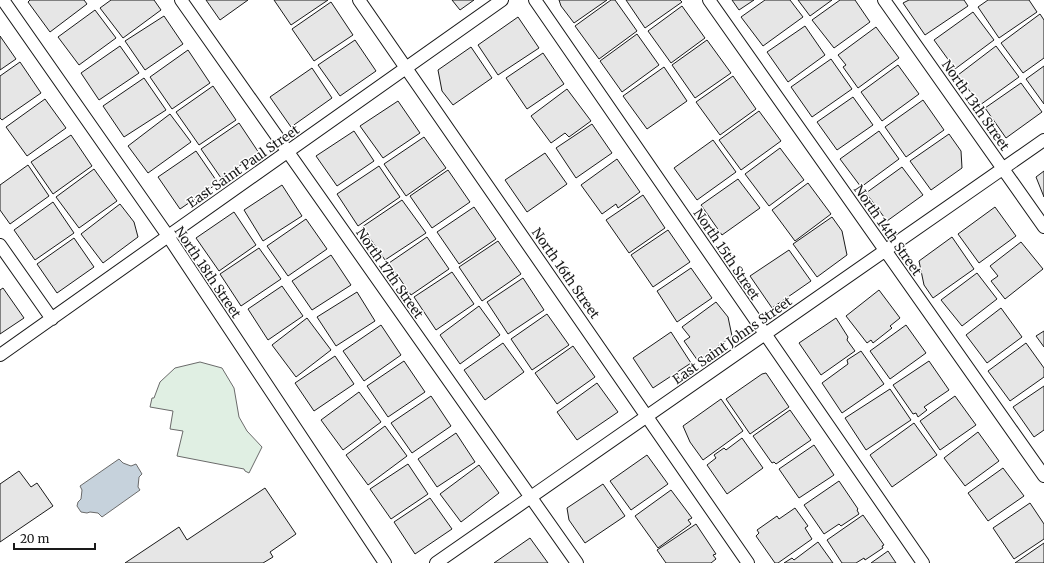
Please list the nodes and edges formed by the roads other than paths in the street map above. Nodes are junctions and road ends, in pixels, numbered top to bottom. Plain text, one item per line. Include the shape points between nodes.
1 (3, 0) edge
2 (181, 0) edge
3 (359, 0) edge
4 (502, 0) edge
5 (535, 0) edge
6 (709, 0) edge
7 (884, 0) edge
8 (407, 67) junction
9 (1044, 140) edge
10 (287, 152) junction
11 (1003, 168) junction
12 (1044, 227) edge
13 (168, 236) junction
14 (0, 244) edge
15 (885, 251) junction
16 (52, 318) junction
17 (764, 334) junction
18 (0, 355) edge
19 (647, 416) junction
20 (1044, 476) edge
21 (531, 497) junction
22 (385, 563) edge
23 (436, 563) edge
24 (577, 563) edge
25 (748, 563) edge
26 (923, 563) edge

1 - 13 lane, North 18th Street
2 - 10 lane, North 17th Street
3 - 8 lane, North 16th Street
4 - 8 lane, East Saint Paul Street
5 - 17 lane, North 15th Street
6 - 15 lane, North 14th Street
7 - 11 lane, North 13th Street
8 - 10 lane, East Saint Paul Street
8 - 19 lane, North 16th Street
9 - 11 lane, East Saint Johns Street
10 - 13 lane, East Saint Paul Street
10 - 21 lane, North 17th Street
11 - 12 lane, North 13th Street
11 - 15 lane, East Saint Johns Street
13 - 16 lane, East Saint Paul Street
13 - 22 lane, North 18th Street
14 - 16 lane
15 - 17 lane, East Saint Johns Street
15 - 20 lane, North 14th Street
16 - 18 lane, East Saint Paul Street
17 - 19 lane, East Saint Johns Street
17 - 26 lane, North 15th Street
19 - 21 lane, East Saint Johns Street
19 - 25 lane, North 16th Street
21 - 23 lane, East Saint Johns Street
21 - 24 lane, North 17th Street

